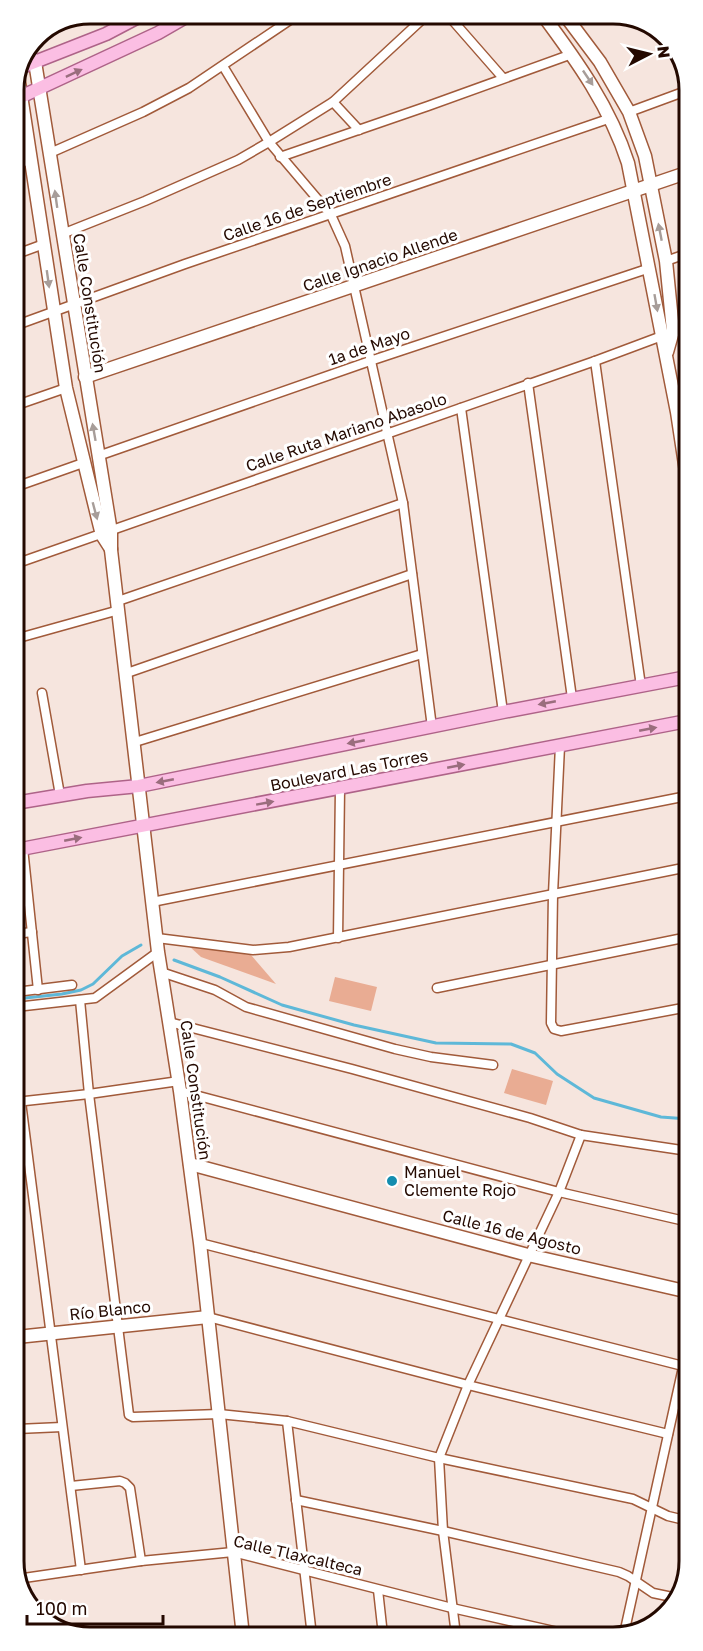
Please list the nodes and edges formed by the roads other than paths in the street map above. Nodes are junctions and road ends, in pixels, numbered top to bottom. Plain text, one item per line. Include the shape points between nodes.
1 (125, 24) edge
2 (174, 24) edge
3 (284, 24) edge
4 (417, 24) edge
5 (456, 24) edge
6 (550, 24) edge
7 (572, 24) edge
8 (572, 54) junction
9 (33, 57) edge
10 (32, 60) edge
11 (223, 66) junction
12 (502, 78) junction
13 (39, 89) junction
14 (679, 94) edge
15 (24, 95) edge
16 (333, 102) junction
17 (629, 112) junction
18 (611, 118) junction
19 (24, 128) edge
20 (359, 130) junction
21 (269, 142) junction
22 (50, 153) junction
23 (280, 157) junction
24 (31, 159) junction
25 (24, 162) edge
26 (679, 175) edge
27 (651, 185) junction
28 (634, 190) junction
29 (331, 215) junction
30 (62, 234) junction
31 (44, 244) junction
32 (24, 251) edge
33 (679, 256) edge
34 (666, 261) junction
35 (650, 268) junction
36 (355, 286) junction
37 (74, 304) junction
38 (53, 311) junction
39 (24, 322) edge
40 (679, 329) edge
41 (668, 333) junction
42 (370, 361) junction
43 (595, 361) junction
44 (85, 377) junction
45 (528, 383) junction
46 (66, 388) junction
47 (679, 399) edge
48 (24, 403) edge
49 (461, 408) junction
50 (387, 433) junction
51 (98, 456) junction
52 (82, 463) junction
53 (24, 484) edge
54 (403, 503) junction
55 (107, 533) junction
56 (24, 561) edge
57 (412, 574) junction
58 (118, 605) junction
59 (24, 636) edge
60 (423, 654) junction
61 (127, 673) junction
62 (679, 679) edge
63 (641, 686) junction
64 (42, 693) dead end
65 (572, 698) junction
66 (503, 712) junction
67 (679, 723) edge
68 (432, 727) junction
69 (135, 742) junction
70 (560, 746) junction
71 (139, 786) junction
72 (340, 789) junction
73 (60, 795) junction
74 (679, 797) edge
75 (24, 801) edge
76 (557, 822) junction
77 (143, 825) junction
78 (24, 848) edge
79 (339, 866) junction
80 (679, 869) edge
81 (24, 881) edge
82 (553, 894) junction
83 (152, 902) junction
84 (32, 932) junction
85 (24, 933) edge
86 (157, 938) junction
87 (338, 938) junction
88 (679, 940) edge
89 (158, 952) junction
90 (552, 964) junction
91 (161, 972) junction
92 (72, 985) dead end
93 (437, 988) dead end
94 (38, 990) junction
95 (24, 991) edge
96 (80, 1000) junction
97 (24, 1006) edge
98 (679, 1009) edge
99 (169, 1022) junction
100 (493, 1065) dead end
101 (180, 1086) junction
102 (89, 1094) junction
103 (24, 1101) edge
104 (581, 1135) junction
105 (24, 1138) edge
106 (679, 1150) edge
107 (190, 1164) junction
108 (559, 1192) junction
109 (679, 1220) edge
110 (200, 1243) junction
111 (528, 1255) junction
112 (679, 1290) edge
113 (208, 1317) junction
114 (498, 1320) junction
115 (120, 1326) junction
116 (51, 1333) junction
117 (24, 1337) edge
118 (679, 1365) edge
119 (679, 1384) edge
120 (468, 1386) junction
121 (219, 1414) junction
122 (286, 1421) junction
123 (62, 1427) junction
124 (24, 1430) edge
125 (668, 1434) junction
126 (439, 1458) junction
127 (71, 1486) junction
128 (296, 1500) junction
129 (651, 1507) junction
130 (679, 1519) edge
131 (443, 1531) junction
132 (233, 1552) junction
133 (141, 1561) junction
134 (81, 1570) junction
135 (304, 1572) junction
136 (26, 1578) edge
137 (636, 1581) junction
138 (378, 1590) junction
139 (669, 1596) edge
140 (453, 1608) junction
141 (626, 1626) edge
142 (241, 1627) edge
143 (311, 1627) edge
144 (382, 1627) edge
145 (455, 1627) edge
146 (516, 1627) edge

1 - 9 main road
13 -> 2 main road
3 - 11 street
4 - 16 street
5 - 12 street
6 - 8 main road
7 - 17 main road via 600,62
8 - 12 street
8 -> 18 main road
10 - 13 main road, Calle Constitución
11 - 21 street
11 - 22 street via 143,112
12 - 20 street
13 - 15 main road
13 - 22 main road, Calle Constitución
14 - 17 street
16 - 20 street
16 - 21 street
17 - 27 main road
18 - 28 main road
18 - 29 street, Calle 16 de Septiembre
19 - 24 main road, Calle Constitución
20 - 23 street
21 - 23 street
21 - 30 street via 176,188
30 -> 22 main road, Calle Constitución
23 - 29 street
24 - 25 street
24 - 31 main road, Calle Constitución
26 - 27 main road, Calle Ignacio Allende
27 - 28 main road, Calle Ignacio Allende
34 -> 27 main road
28 - 35 main road
28 - 36 main road, Calle Ignacio Allende
29 - 36 street via 345,246
29 - 37 street, Calle 16 de Septiembre
30 - 37 main road, Calle Constitución
31 - 32 street
31 -> 38 main road, Calle Constitución
33 - 34 street
34 - 41 main road
35 -> 41 main road
35 - 42 street, 1a de Mayo
36 - 42 street
36 - 44 main road, Calle Ignacio Allende
37 - 38 street, Calle 16 de Septiembre
37 - 44 main road, Calle Constitución
38 - 39 street, Calle 16 de Septiembre
38 - 46 main road, Calle Constitución
40 - 41 street, Calle Ruta Mariano Abasolo
41 - 43 street, Calle Ruta Mariano Abasolo
41 - 47 main road via 667,353
42 - 50 street
42 - 51 street, 1a de Mayo
43 - 45 street, Calle Ruta Mariano Abasolo
43 - 63 street
51 -> 44 main road, Calle Constitución
45 - 49 street, Calle Ruta Mariano Abasolo
45 - 65 street
46 - 48 street
46 - 52 main road, Calle Constitución
49 - 50 street, Calle Ruta Mariano Abasolo
49 - 66 street
50 - 54 street
50 - 55 street, Calle Ruta Mariano Abasolo
51 - 55 main road, Calle Constitución
52 - 53 street
52 -> 55 main road, Calle Constitución
54 - 57 street
54 - 58 street
55 - 56 street, Calle Ruta Mariano Abasolo
55 - 58 main road, Calle Constitución
57 - 60 street
57 - 61 street
58 - 59 street
58 - 61 main road, Calle Constitución
60 - 68 street
60 - 69 street
61 - 69 main road, Calle Constitución
62 - 63 main road, Boulevard Las Torres
63 - 65 main road, Boulevard Las Torres
64 - 73 street
65 -> 66 main road, Boulevard Las Torres
66 - 68 main road, Boulevard Las Torres
70 -> 67 main road, Boulevard Las Torres
68 -> 71 main road, Boulevard Las Torres
69 - 71 main road, Calle Constitución
72 -> 70 main road, Boulevard Las Torres
70 - 76 street
71 - 73 main road, Boulevard Las Torres
71 - 77 main road, Calle Constitución
77 -> 72 main road, Boulevard Las Torres
72 - 79 street
73 - 75 main road, Boulevard Las Torres
74 - 76 street
76 - 79 street
76 - 82 street
78 -> 77 main road, Boulevard Las Torres
77 - 83 main road, Calle Constitución
79 - 83 street
79 - 87 street
80 - 82 street
81 - 84 street
82 - 87 street
82 - 90 street
83 - 86 main road, Calle Constitución
84 - 85 street
84 - 94 street
86 - 87 street via 253,950
86 - 89 main road, Calle Constitución
88 - 90 street
89 - 91 main road, Calle Constitución
89 - 96 street via 98,996
90 - 93 street
90 - 98 street via 554,1029 568,1030
91 - 99 main road, Calle Constitución
91 - 100 street via 215,990 246,1007 395,1049
92 - 94 street
94 - 95 street
96 - 97 street
96 - 102 street
99 - 101 main road, Calle Constitución
99 - 104 street via 352,1069
101 - 102 street
101 - 107 main road, Calle Constitución
101 - 108 street
102 - 103 street
102 - 115 street
104 - 106 street
104 - 108 street
105 - 116 street
107 - 110 main road, Calle Constitución
107 - 111 main road, Calle 16 de Agosto
108 - 109 street
108 - 111 street
110 - 113 main road, Calle Constitución
110 - 114 street
111 - 112 main road, Calle 16 de Agosto
111 - 114 street
113 - 115 main road, Río Blanco
113 - 120 street
113 - 121 main road, Calle Constitución
114 - 118 street
114 - 120 street
115 - 116 main road, Río Blanco
115 - 121 street via 129,1415
116 - 117 main road, Río Blanco
116 - 123 street
119 - 125 street
120 - 125 street
120 - 126 street
121 - 122 street
121 - 132 main road, Calle Constitución
122 - 126 street
122 - 128 street
123 - 124 street
123 - 127 street
125 - 129 street
126 - 129 street via 633,1499
126 - 131 street
127 - 133 street via 120,1481 130,1488
127 - 134 street
128 - 131 street
128 - 135 street
129 - 130 street
129 - 137 street
131 - 137 street via 619,1572
131 - 140 street
132 - 133 street, Calle Tlaxcalteca
132 - 135 street, Calle Tlaxcalteca
132 - 142 main road, Calle Constitución
133 - 134 street, Calle Tlaxcalteca
134 - 136 street, Calle Tlaxcalteca
135 - 138 street, Calle Tlaxcalteca
135 - 143 street
137 - 139 street via 653,1593
137 - 141 street
138 - 140 street, Calle Tlaxcalteca
138 - 144 street
140 - 145 street
140 - 146 street, Calle Tlaxcalteca

